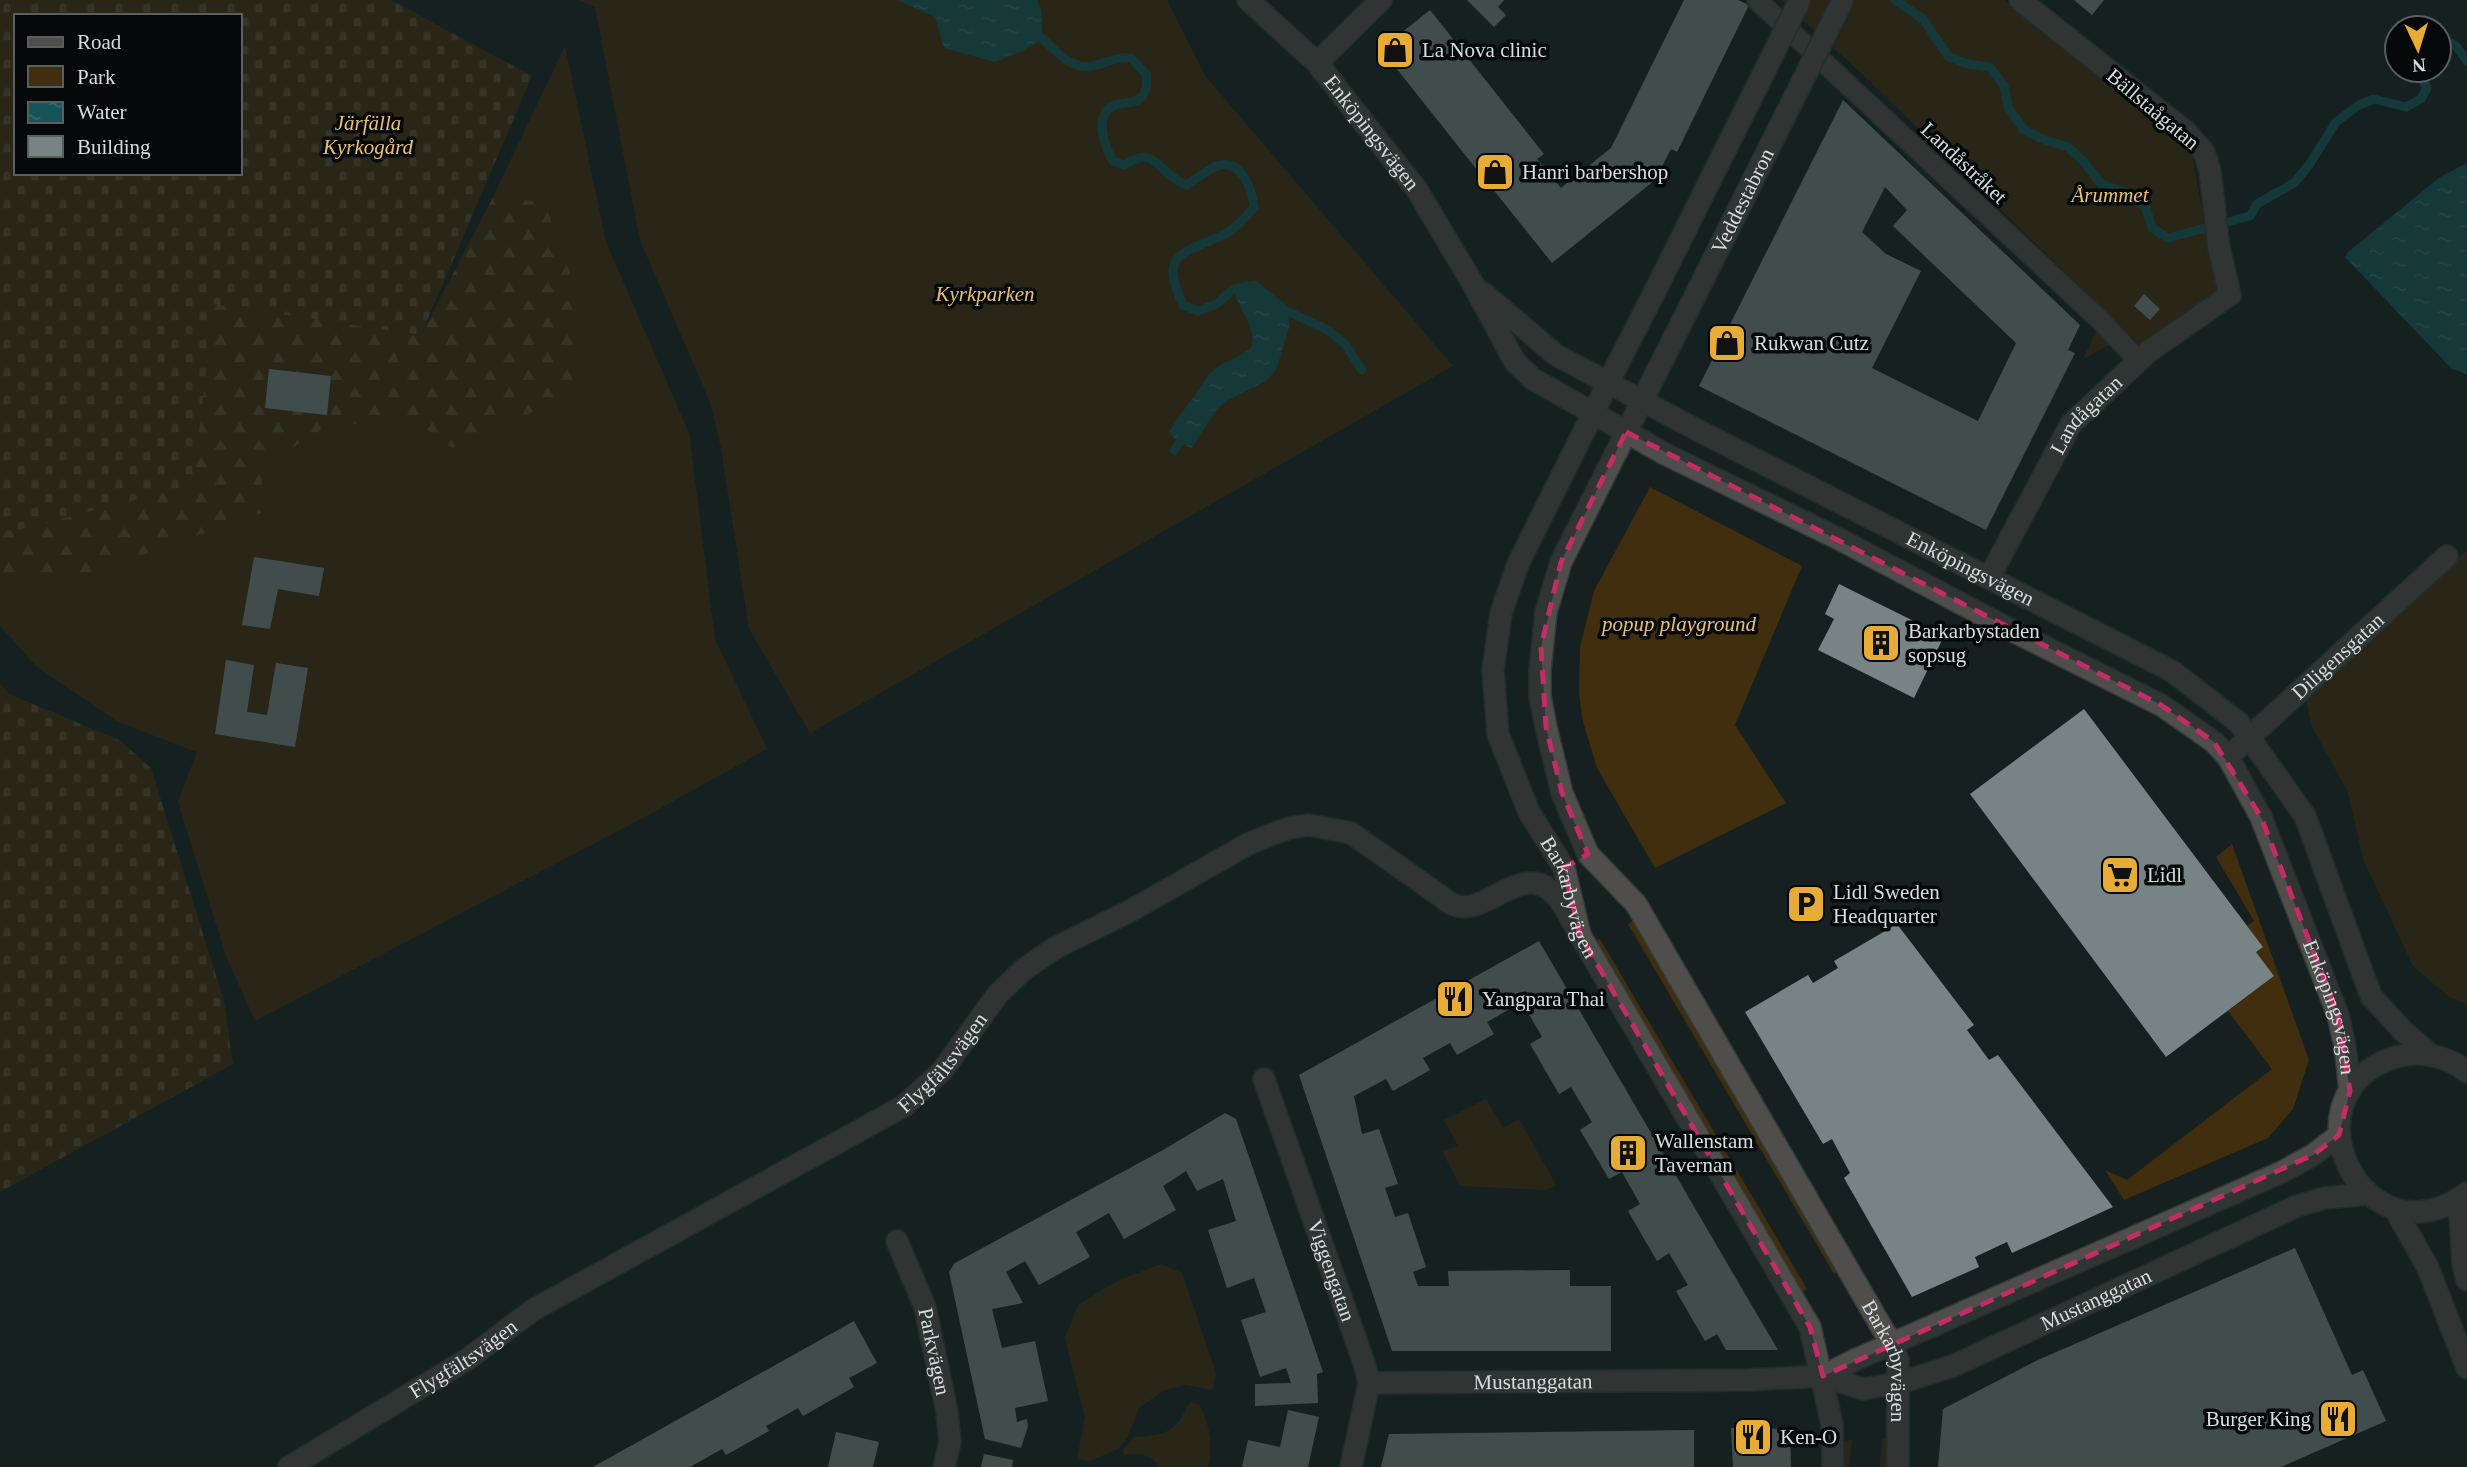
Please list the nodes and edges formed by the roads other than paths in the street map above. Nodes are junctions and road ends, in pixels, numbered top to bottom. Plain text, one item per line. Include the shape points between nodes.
1 (1248, 0) edge
2 (1381, 0) edge
3 (1758, 0) edge
4 (1800, 0) edge
5 (1843, 0) edge
6 (2020, 0) edge
7 (1317, 63) junction
8 (1473, 284) junction
9 (2230, 295) joint
10 (2139, 361) junction
11 (1608, 383) junction
12 (1642, 401) junction
13 (1592, 414) junction
14 (1626, 432) junction
15 (2447, 556) dead end
16 (1989, 578) junction
17 (2250, 737) junction
18 (2228, 757) junction
19 (1588, 854) junction
20 (1564, 868) junction
21 (1580, 935) junction
22 (2432, 1056) junction
23 (2464, 1067) edge
24 (1264, 1079) dead end
25 (2350, 1091) junction
26 (2339, 1135) junction
27 (2369, 1194) junction
28 (2463, 1195) edge
29 (2395, 1209) junction
30 (897, 1241) dead end
31 (2467, 1280) edge
32 (1892, 1345) junction
33 (2467, 1368) edge
34 (1823, 1376) junction
35 (1368, 1383) junction
36 (1899, 1383) junction
37 (289, 1467) edge
38 (944, 1467) edge
39 (1351, 1467) edge
40 (1832, 1467) edge
41 (1898, 1467) edge

1 - 7 street, Enköpingsvägen
2 - 7 street
3 - 10 street, Landåstråket
4 - 11 street, Veddestabron, bridge
5 - 12 street, Veddestabron, bridge
6 - 9 street, Bällstaågatan via 2186,132 2204,152
7 - 8 street, Enköpingsvägen via 1416,190
8 - 11 street, Enköpingsvägen via 1552,353
8 - 13 street, Enköpingsvägen via 1515,362 1533,379
9 - 10 street, Landågatan
10 - 16 street, Landågatan via 2071,424
11 - 12 street, Enköpingsvägen
11 - 13 street, Barkarbyvägen
12 - 14 street, Barkarbyvägen
12 - 16 street, Enköpingsvägen
13 - 14 street, Enköpingsvägen
13 - 20 street, Barkarbyvägen via 1518,564 1501,613 1493,670 1498,734 1529,812
14 - 18 street, Enköpingsvägen via 2161,705
14 - 19 street, Barkarbyvägen via 1561,562 1541,648 1540,696 1546,727 1562,793
15 - 17 street, Diligensgatan
16 - 17 street, Enköpingsvägen via 2172,671 2239,723
17 - 18 street, Diligensgatan
17 - 22 street, Enköpingsvägen via 2305,816 2371,996
18 - 25 street, Enköpingsvägen via 2261,817 2338,1015
19 - 20 street
19 - 32 street, Barkarbyvägen via 1636,904
20 - 21 street, Barkarbyvägen
21 - 34 street, Barkarbyvägen via 1810,1327
21 - 37 street, Flygfältsvägen via 1548,888 1521,885 1481,903 1450,906 1351,833 1309,825 1248,844 1055,948 1023,970 998,994 942,1071 904,1106 533,1310 468,1359
22 - 23 street
22 - 25 street via 2388,1060 2362,1076
24 - 35 street, Viggengatan
25 - 26 street
26 - 27 street via 2350,1174
26 - 32 street, Mustanggatan via 2282,1172
27 - 29 street
27 - 36 street, Mustanggatan via 2297,1206 1952,1366
28 - 29 street via 2428,1210
28 - 31 street
29 - 33 street via 2428,1268
30 - 38 street, Parkvägen via 925,1307 947,1412 950,1442
32 - 34 street, Mustanggatan
32 - 36 street, Barkarbyvägen
34 - 35 street, Mustanggatan
34 - 36 street, Mustanggatan via 1863,1389
34 - 40 street, Barkarbyvägen via 1832,1424
35 - 39 street, Viggengatan
36 - 41 street, Barkarbyvägen

